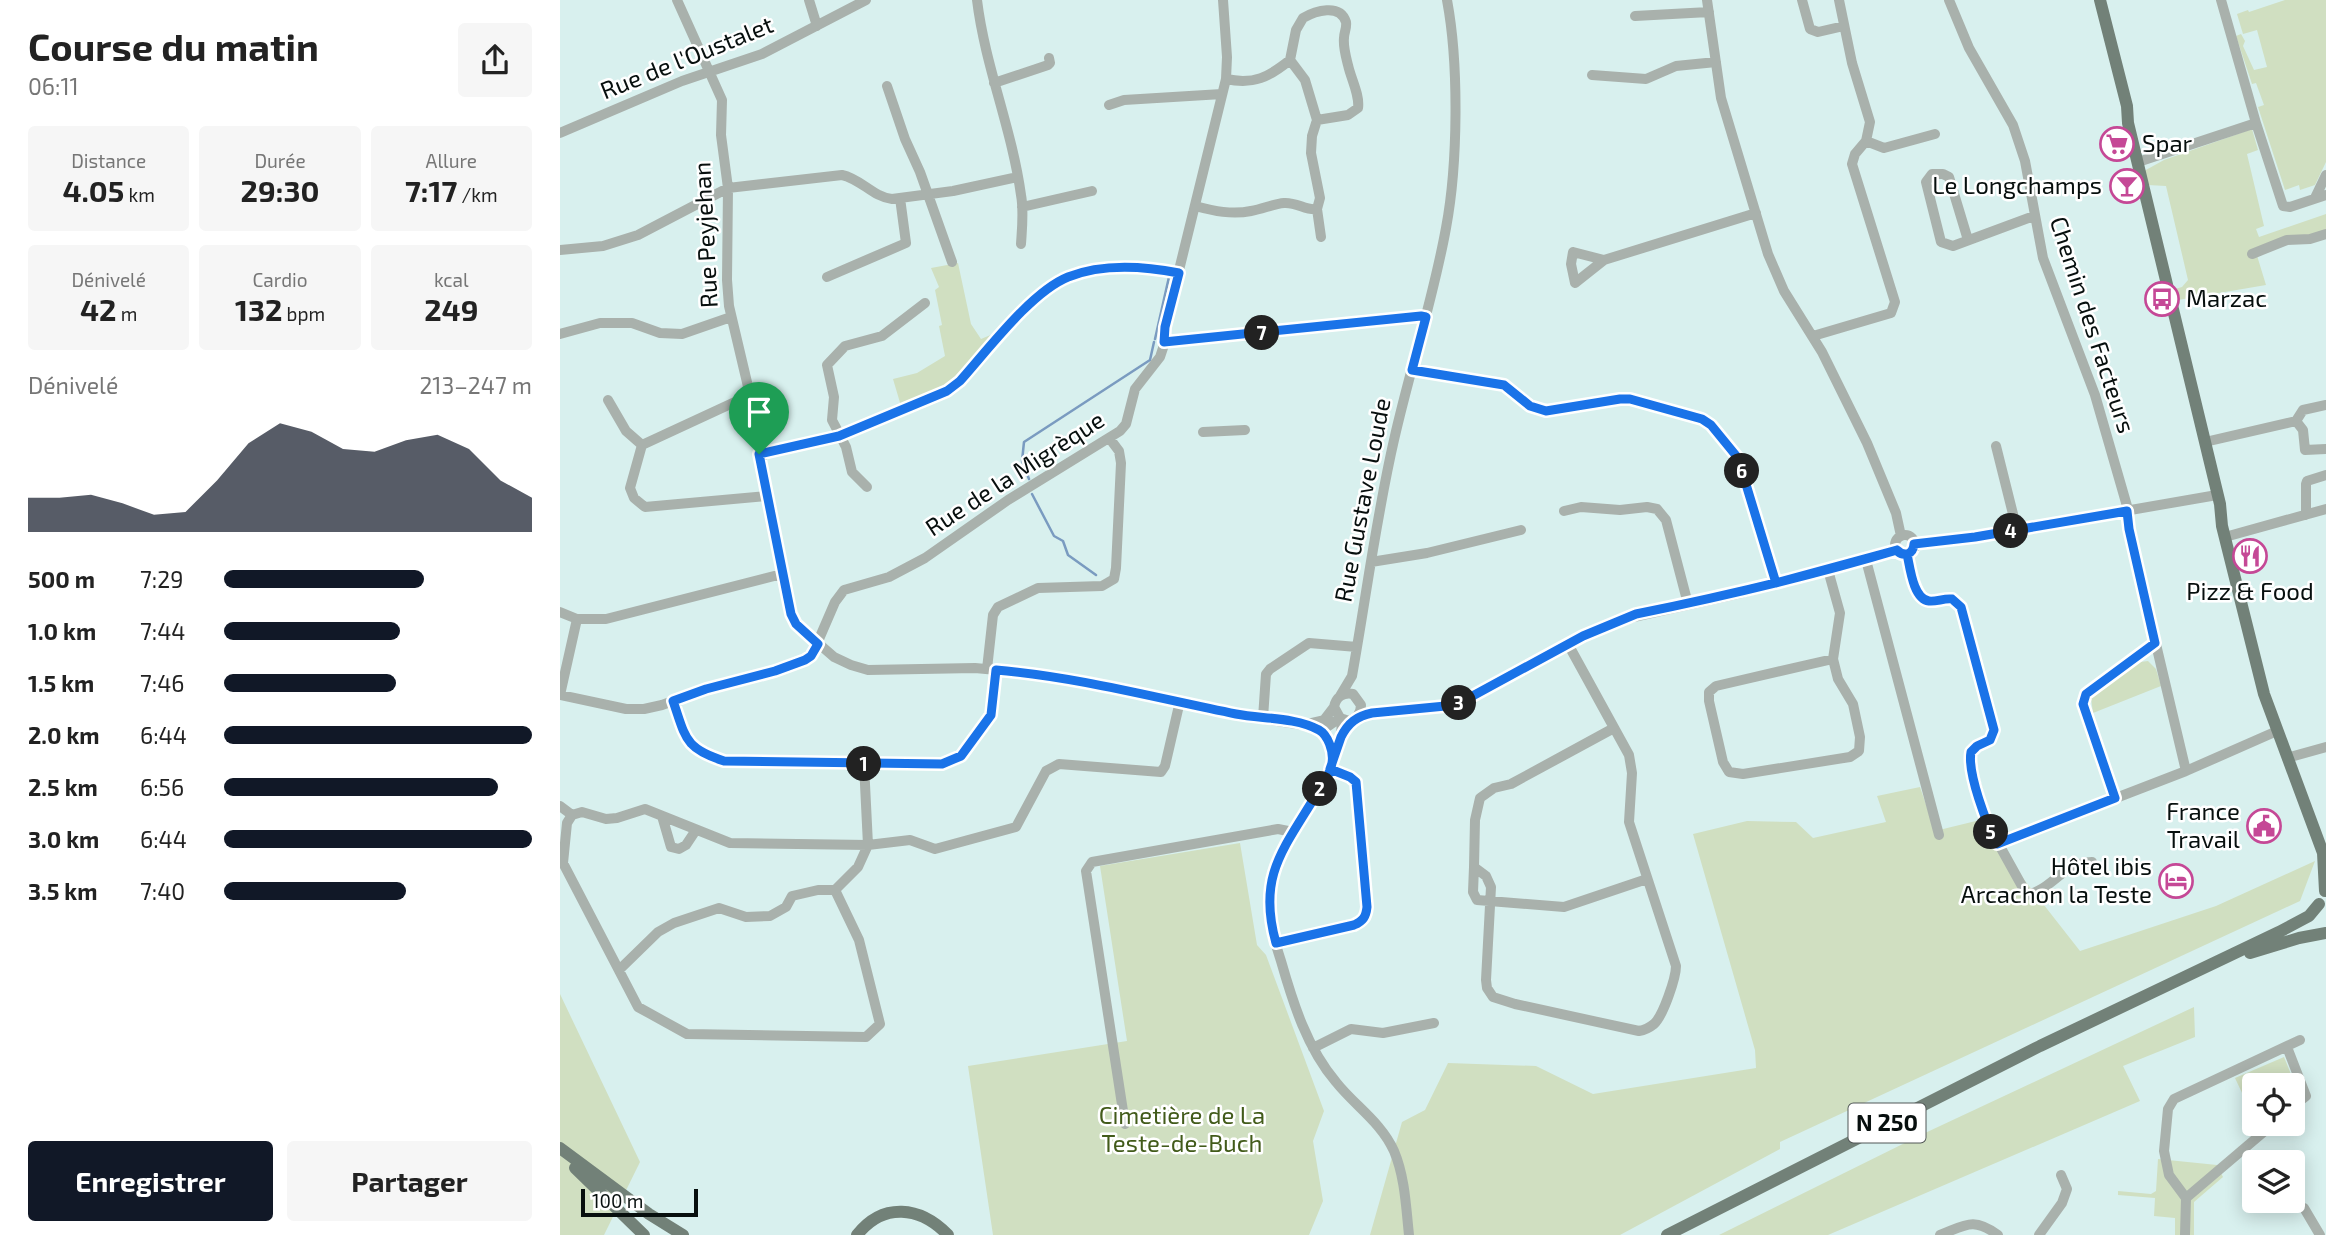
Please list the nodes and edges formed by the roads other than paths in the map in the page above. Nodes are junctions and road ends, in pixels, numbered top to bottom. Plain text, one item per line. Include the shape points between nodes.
1 (677, 0) edge
2 (808, 0) edge
3 (866, 0) edge
4 (977, 0) edge
5 (1223, 0) edge
6 (1447, 0) edge
7 (1707, 0) edge
8 (1802, 0) edge
9 (1839, 0) edge
10 (1948, 0) edge
11 (2100, 0) edge
12 (2221, 0) edge
13 (1709, 12) junction
14 (1635, 16) dead end
15 (817, 26) junction
16 (1844, 26) junction
17 (1049, 58) dead end
18 (1290, 60) junction
19 (1716, 62) junction
20 (710, 71) junction
21 (1592, 75) dead end
22 (1226, 79) junction
23 (994, 83) junction
24 (887, 86) dead end
25 (1222, 94) junction
26 (1109, 104) dead end
27 (1317, 120) junction
28 (2256, 123) junction
29 (560, 134) edge
30 (1935, 134) dead end
31 (1866, 141) junction
32 (2138, 162) junction
33 (2326, 174) edge
34 (1018, 177) junction
35 (728, 188) junction
36 (1091, 191) dead end
37 (928, 194) junction
38 (2321, 196) edge
39 (900, 198) junction
40 (1195, 206) junction
41 (1022, 207) junction
42 (1317, 209) junction
43 (1756, 213) junction
44 (2034, 216) junction
45 (2326, 234) edge
46 (1321, 237) dead end
47 (1968, 240) junction
48 (1021, 244) dead end
49 (561, 248) edge
50 (2252, 254) dead end
51 (1604, 260) dead end
52 (952, 262) dead end
53 (1179, 273) junction
54 (827, 277) dead end
55 (925, 303) dead end
56 (731, 317) junction
57 (1426, 317) junction
58 (560, 334) edge
59 (1813, 336) junction
60 (1164, 342) junction
61 (1412, 370) junction
62 (750, 395) junction
63 (608, 400) dead end
64 (2326, 405) edge
65 (2296, 421) junction
66 (1245, 430) dead end
67 (1203, 432) dead end
68 (839, 436) junction
69 (1110, 439) junction
70 (2205, 442) junction
71 (642, 445) junction
72 (1996, 446) dead end
73 (2326, 449) edge
74 (759, 454) junction
75 (2326, 474) edge
76 (867, 487) dead end
77 (2217, 495) junction
78 (766, 496) junction
79 (2326, 509) edge
80 (1564, 511) dead end
81 (2127, 511) junction
82 (2306, 515) junction
83 (1521, 530) dead end
84 (2017, 530) junction
85 (1901, 536) junction
86 (2225, 537) junction
87 (1914, 544) junction
88 (1902, 552) junction
89 (1866, 560) junction
90 (1371, 562) junction
91 (1828, 570) junction
92 (782, 574) junction
93 (1776, 583) junction
94 (1688, 604) junction
95 (560, 612) edge
96 (577, 620) junction
97 (2155, 643) junction
98 (818, 644) junction
99 (1568, 644) junction
100 (1357, 647) junction
101 (1833, 659) junction
102 (991, 669) junction
103 (1352, 677) junction
104 (560, 695) edge
105 (1340, 696) junction
106 (1359, 699) junction
107 (673, 701) junction
108 (1180, 701) junction
109 (1335, 707) junction
110 (1398, 711) junction
111 (1358, 716) junction
112 (1263, 718) junction
113 (1340, 718) junction
114 (1300, 724) junction
115 (1614, 727) junction
116 (2277, 731) junction
117 (1341, 735) junction
118 (2326, 747) edge
119 (2287, 758) junction
120 (864, 764) junction
121 (1332, 765) junction
122 (2186, 771) junction
123 (2115, 798) junction
124 (560, 806) edge
125 (572, 815) junction
126 (662, 816) junction
127 (696, 830) junction
128 (1293, 832) junction
129 (1939, 835) dead end
130 (1997, 844) junction
131 (868, 845) junction
132 (2324, 855) edge
133 (2092, 862) dead end
134 (1474, 867) junction
135 (1647, 879) junction
136 (835, 890) junction
137 (2325, 891) edge
138 (1490, 902) junction
139 (2319, 904) junction
140 (2326, 928) edge
141 (2326, 933) edge
142 (1276, 943) junction
143 (2219, 962) junction
144 (619, 971) junction
145 (1434, 1023) dead end
146 (2300, 1041) dead end
147 (2287, 1047) junction
148 (1313, 1048) junction
149 (2297, 1073) edge
150 (1125, 1124) dead end
151 (2259, 1136) edge
152 (560, 1150) edge
153 (2062, 1175) dead end
154 (2186, 1198) junction
155 (2305, 1210) edge
156 (644, 1235) edge
157 (682, 1235) edge
158 (857, 1235) edge
159 (866, 1235) edge
160 (937, 1235) edge
161 (948, 1235) edge
162 (1409, 1235) edge
163 (1667, 1235) edge
164 (1940, 1235) edge
165 (1998, 1235) edge
166 (2039, 1235) edge
167 (2185, 1235) edge
168 (2320, 1235) edge

1 - 20 street, Rue Peyjehan
2 - 15 street
3 - 15 street, Rue de l'Oustalet
4 - 23 street
5 - 22 street, Rue de la Migrèque
6 - 57 street, Rue Gustave Loude via 1454,81 1452,175
7 - 13 street
8 - 16 street via 1810,29 1818,32
9 - 16 street
10 - 44 street, Chemin des Facteurs via 1969,48 2013,125 2025,161
11 - 32 main road
12 - 28 street
13 - 14 street
13 - 19 street
15 - 20 street, Rue de l'Oustalet via 762,54
16 - 31 street via 1870,122
17 - 23 street via 1048,65
18 - 22 street via 1269,76 1242,82
18 - 27 street via 1305,80
18 - 27 street via 1303,18 1331,10 1342,15 1358,108 1348,115
19 - 21 street via 1676,66 1646,79
19 - 43 street via 1721,98
20 - 29 street, Rue de l'Oustalet
20 - 35 street, Rue Peyjehan via 722,100
22 - 25 street, Rue de la Migrèque
23 - 34 street
24 - 37 street
25 - 26 street
25 - 40 street, Rue de la Migrèque
27 - 42 street via 1311,153 1320,198
28 - 32 street
28 - 38 street via 2283,206 2290,208
30 - 31 street via 1884,148
31 - 59 street via 1852,164 1895,302 1891,313
32 - 70 main road
33 - 38 street
34 - 37 street
34 - 41 street
35 - 39 street via 842,175 882,197
35 - 49 street via 638,235 603,246
35 - 56 street, Rue Peyjehan
36 - 41 street
37 - 39 street
37 - 52 street
39 - 54 street via 906,243
40 - 42 street via 1225,213 1285,203
40 - 53 street, Rue de la Migrèque
41 - 48 street
42 - 46 street
43 - 51 street
43 - 59 street via 1778,278
44 - 47 street
44 - 81 street, Chemin des Facteurs via 2043,258 2095,395
45 - 50 street via 2287,240
47 - 47 street via 1953,246 1941,242 1926,182 1932,174 1949,177
53 - 60 street, Rue de la Migrèque
53 - 68 street via 1126,267 1067,278 1029,305 952,388
55 - 68 street via 882,336 845,346 829,362 832,420
56 - 58 street via 682,334 660,334 632,323 600,323
56 - 62 street, Rue Peyjehan
57 - 60 street
57 - 61 street, Rue Gustave Loude
59 - 85 street via 1867,443
60 - 69 street, Rue de la Migrèque via 1160,357 1135,390 1126,424
61 - 90 street, Rue Gustave Loude via 1387,469
61 - 93 street via 1504,385 1530,406 1546,411 1630,399 1702,419 1738,458
62 - 71 street
62 - 74 street, Rue Peyjehan
63 - 71 street via 626,431
64 - 65 street via 2303,410
65 - 70 street
65 - 73 street via 2303,430 2305,450
66 - 67 street
68 - 74 street
68 - 76 street via 852,472
69 - 98 street, Rue de la Migrèque via 1007,500 925,558 889,577 844,590
69 - 102 street via 1121,463 1114,579 1102,586 1032,589 998,607 993,615
70 - 77 main road
71 - 78 street via 630,488 645,507
72 - 84 street
74 - 78 street, Rue Peyjehan
75 - 82 street via 2307,481
77 - 81 street
77 - 86 main road
78 - 92 street, Rue Peyjehan
79 - 82 street
80 - 94 street via 1581,507 1657,509 1666,520
81 - 84 street
81 - 97 street, Chemin des Facteurs
82 - 86 street
83 - 90 street
84 - 87 street
85 - 87 street via 1910,537
85 - 88 street via 1895,543
86 - 116 main road
87 - 88 street via 1913,550
88 - 89 street
88 - 130 street via 1921,598 1952,599 1961,607 1994,730 1990,740 1971,752 1970,762
89 - 91 street
89 - 129 street
90 - 100 street, Rue Gustave Loude
91 - 93 street
91 - 101 street via 1840,613
92 - 96 street via 606,619
92 - 98 street, Rue Peyjehan via 792,618
93 - 94 street
94 - 99 street via 1620,620
95 - 96 street
96 - 104 street
97 - 122 street, Chemin des Facteurs
97 - 123 street via 2086,694 2083,704
98 - 102 street, Rue Peyjehan via 844,662 873,671
98 - 107 street via 805,660
99 - 110 street via 1456,705
99 - 115 street
100 - 103 street, Rue Gustave Loude
100 - 112 street via 1309,643 1270,669
101 - 101 street via 1838,679 1853,704 1859,751 1850,757 1743,774 1729,772 1709,692 1716,686
102 - 108 street, Rue Peyjehan via 1062,677
102 - 120 street via 991,715 961,756 942,764
103 - 105 street, Rue Gustave Loude
103 - 106 street, Rue Gustave Loude
104 - 107 street via 626,709
105 - 106 street
105 - 109 street
106 - 110 street
106 - 111 street via 1362,709
107 - 120 street via 687,742 724,761
108 - 112 street, Rue Peyjehan
108 - 131 street via 1161,772 1059,764 1046,771 1016,827 935,849 910,840
109 - 113 street
109 - 114 street, Rue Peyjehan via 1321,721
110 - 111 street
111 - 113 street
111 - 117 street
112 - 114 street, Rue Peyjehan
113 - 114 street, Rue Peyjehan via 1323,728
113 - 117 street
114 - 121 street, Rue Peyjehan via 1323,733
115 - 134 street via 1480,797
115 - 135 street via 1631,763 1629,821
116 - 119 main road
116 - 122 street
117 - 121 street
118 - 119 street
119 - 132 main road
120 - 131 street
121 - 128 street
121 - 142 street via 1356,782 1366,916 1354,925
122 - 123 street
123 - 130 street
124 - 125 street
125 - 126 street via 582,811 617,818 645,809
125 - 144 street via 567,822 563,863
126 - 127 street
126 - 127 street via 671,847 686,845
127 - 131 street via 730,843
128 - 142 street via 1278,858 1271,886 1270,918
128 - 150 street via 1280,829 1092,862 1086,872
130 - 133 street via 2027,895 2042,892 2061,872
131 - 136 street via 858,867
132 - 137 main road
134 - 138 street via 1489,882
134 - 138 street via 1474,896
135 - 138 street via 1564,907
135 - 138 street via 1676,971 1659,1019 1639,1031 1493,997 1486,980
136 - 144 street via 792,896 786,907 770,916 746,917 719,908 674,923 658,932
136 - 144 street via 859,940 880,1024 866,1037 687,1034 638,1007
137 - 139 main road, N 250
139 - 140 main road
139 - 143 main road, N 250 via 2309,916
141 - 143 main road, N 250
142 - 148 street
143 - 163 main road, N 250 via 2039,1046
145 - 148 street via 1383,1033 1351,1029
146 - 147 street
147 - 149 street
147 - 154 street via 2174,1099 2168,1109 2165,1159 2169,1175
148 - 162 street via 1337,1084 1390,1144 1402,1178
151 - 154 street
152 - 156 main road
152 - 157 main road
153 - 166 street via 2066,1194
154 - 167 street
155 - 168 street
158 - 161 main road via 872,1220 902,1212 929,1218
159 - 160 main road via 880,1224 908,1219
164 - 165 street via 1970,1223 1985,1225

